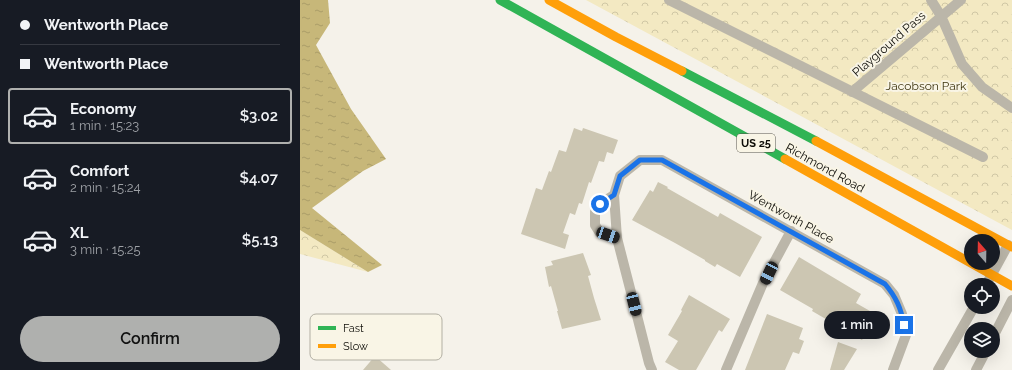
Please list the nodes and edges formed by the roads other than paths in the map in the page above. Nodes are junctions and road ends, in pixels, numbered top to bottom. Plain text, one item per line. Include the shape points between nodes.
1 (500, 0) edge
2 (549, 0) edge
3 (669, 0) edge
4 (931, 0) edge
5 (961, 0) edge
6 (941, 16) junction
7 (852, 92) junction
8 (1012, 108) edge
9 (983, 158) dead end
10 (614, 195) junction
11 (791, 231) junction
12 (617, 238) junction
13 (1010, 246) edge
14 (991, 275) junction
15 (990, 278) edge
16 (1012, 286) edge
17 (1012, 300) edge
18 (970, 314) edge
19 (1000, 323) edge
20 (982, 358) edge
21 (652, 370) edge
22 (726, 370) edge
23 (893, 370) edge
24 (938, 370) edge
25 (976, 370) edge

1 - 14 highway, Richmond Road / US 25
2 - 13 highway, Richmond Road / US 25
3 - 7 street
4 - 6 street
5 - 6 street, Playground Pass
6 - 7 street, Playground Pass
6 - 8 street via 962,64 982,87
7 - 9 street
10 - 11 street, Wentworth Place via 620,176 640,160 662,160
10 - 12 street, Wentworth Place
10 - 12 street via 600,204 595,212 595,225 600,232
11 - 22 street via 764,283
11 - 23 street, Wentworth Place via 885,284 894,295 902,314 906,335
12 - 21 street, Wentworth Place
13 - 14 street
14 - 15 street
14 - 16 highway, Richmond Road / US 25
17 - 19 street
18 - 24 street
20 - 25 street

